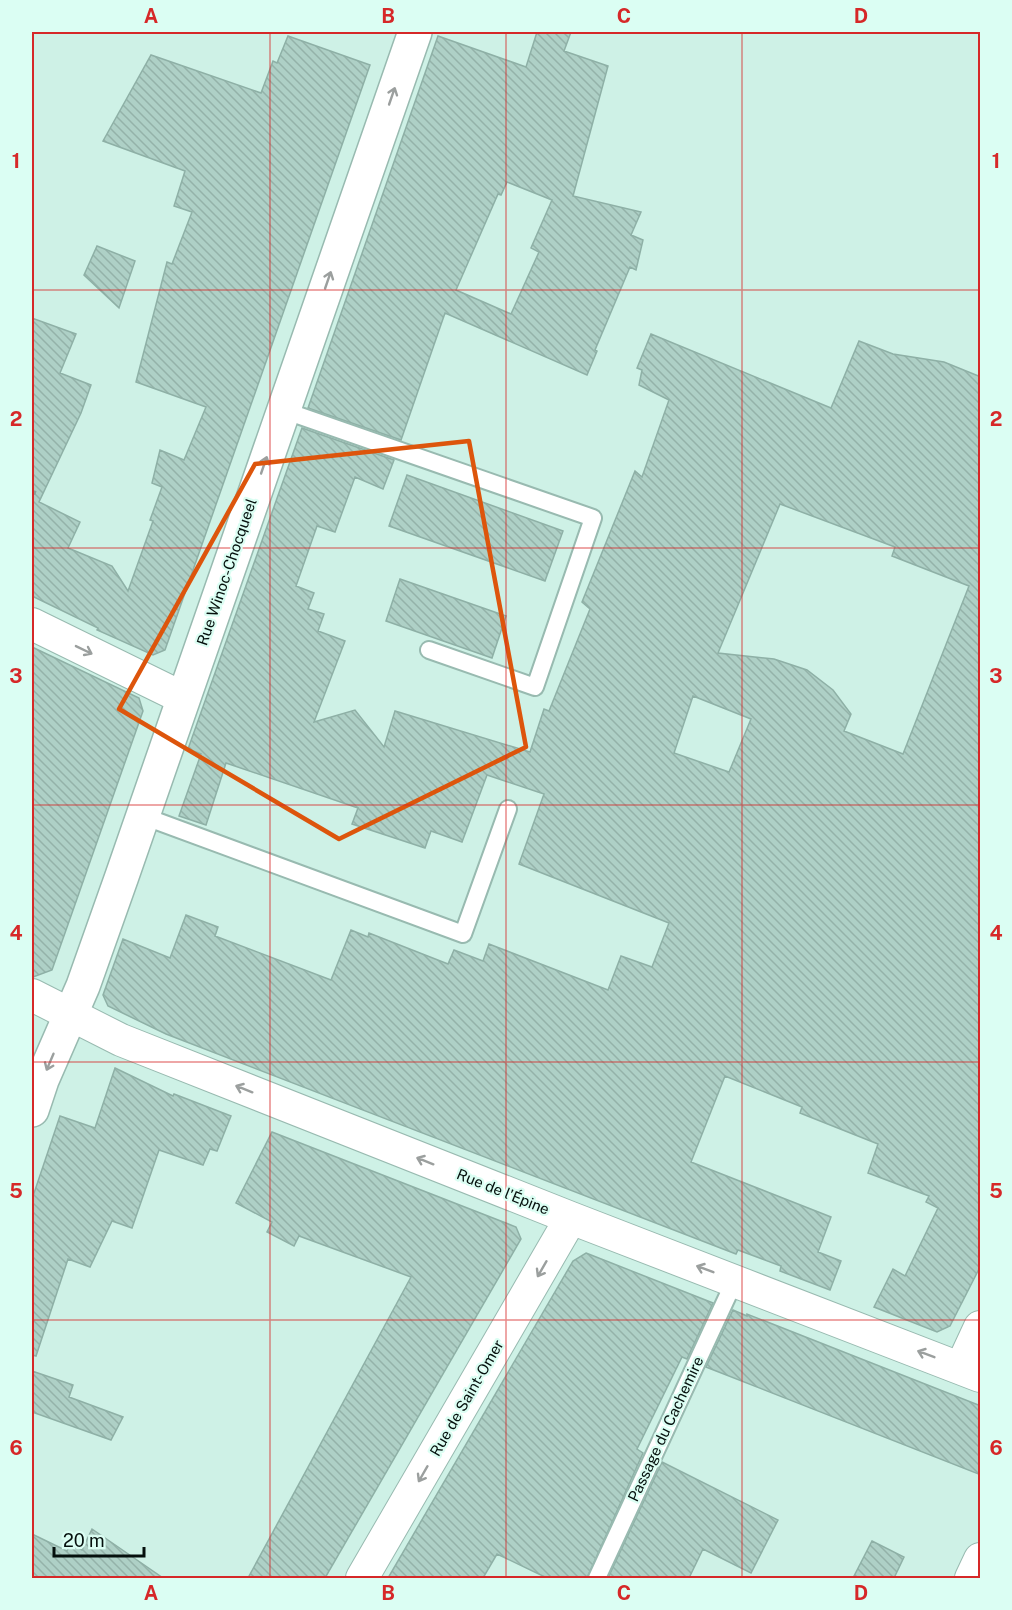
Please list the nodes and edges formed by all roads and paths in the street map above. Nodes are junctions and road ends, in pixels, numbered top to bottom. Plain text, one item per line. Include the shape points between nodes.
1 (415, 32) edge
2 (283, 410) junction
3 (32, 624) edge
4 (429, 650) dead end
5 (183, 698) junction
6 (508, 809) dead end
7 (142, 816) junction
8 (32, 995) edge
9 (70, 1015) junction
10 (32, 1110) edge
11 (571, 1218) junction
12 (735, 1280) junction
13 (981, 1327) edge
14 (971, 1372) edge
15 (981, 1559) edge
16 (362, 1578) edge
17 (597, 1578) edge
18 (971, 1578) edge

2 -> 1 street, Rue Winoc-Chocqueel
2 - 4 lane via 593,518 535,687
5 -> 2 street, Rue Winoc-Chocqueel
3 -> 5 street
5 - 7 street, Rue Winoc-Chocqueel
6 - 7 lane via 463,934
7 - 9 street, Rue Winoc-Chocqueel
8 - 9 street, Rue de l'Épine
9 -> 10 street, Rue Winoc-Chocqueel
11 -> 9 street, Rue de l'Épine via 121,1040
12 -> 11 street, Rue de l'Épine
11 -> 16 street, Rue de Saint-Omer
14 -> 12 street, Rue de l'Épine
12 - 17 lane, Passage du Cachemire
13 - 14 street
15 - 18 street

